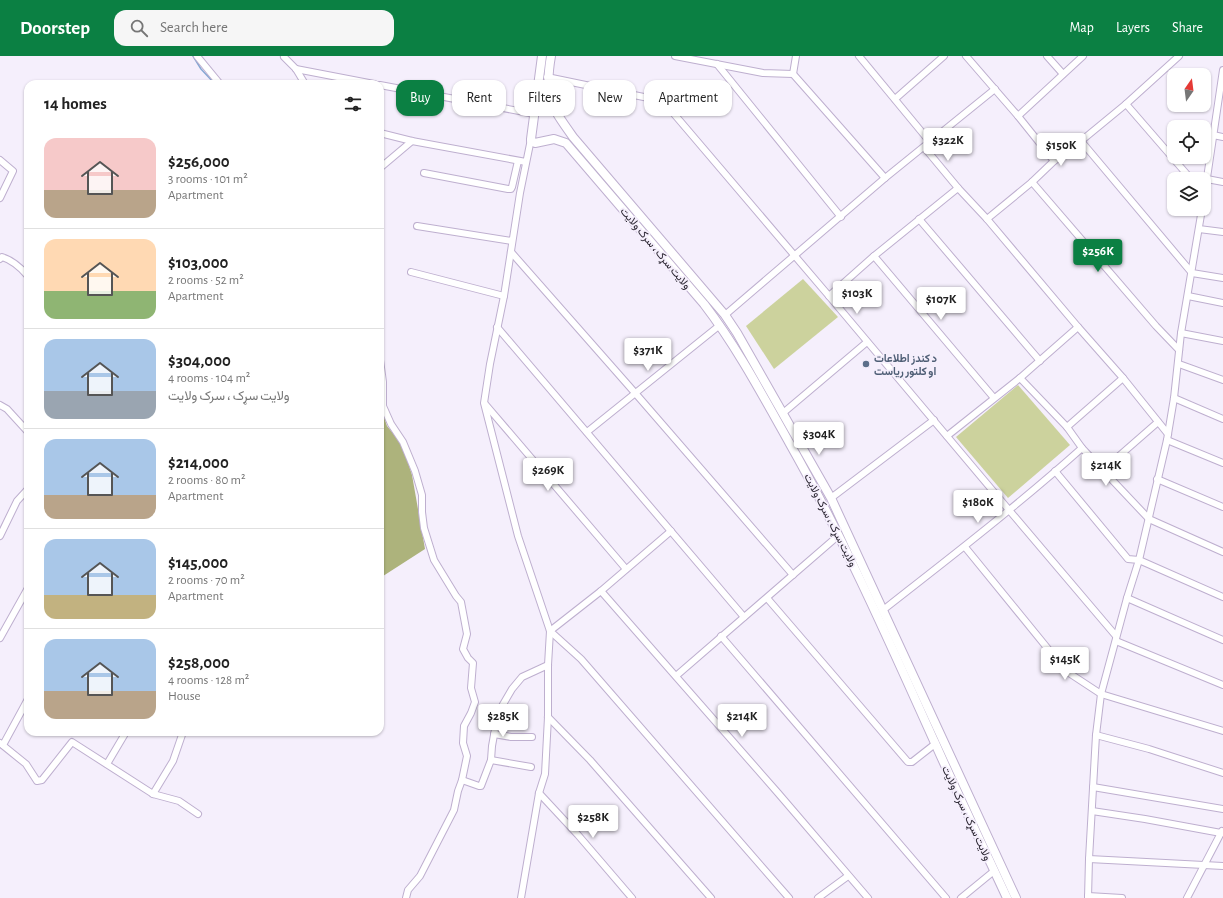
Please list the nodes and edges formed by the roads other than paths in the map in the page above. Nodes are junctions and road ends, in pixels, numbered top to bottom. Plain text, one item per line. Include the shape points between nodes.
1 (197, 56) edge
2 (542, 56) edge
3 (551, 56) edge
4 (675, 56) edge
5 (796, 56) edge
6 (859, 56) edge
7 (944, 56) edge
8 (966, 56) edge
9 (1047, 56) edge
10 (1083, 56) edge
11 (1179, 56) edge
12 (284, 57) dead end
13 (717, 64) junction
14 (296, 69) junction
15 (1223, 70) edge
16 (793, 74) junction
17 (1063, 74) junction
18 (547, 77) junction
19 (217, 80) edge
20 (303, 80) edge
21 (353, 80) edge
22 (539, 80) edge
23 (384, 86) edge
24 (995, 89) junction
25 (1221, 93) edge
26 (895, 99) junction
27 (1126, 104) junction
28 (514, 110) edge
29 (535, 116) edge
30 (1018, 116) junction
31 (384, 135) edge
32 (1214, 135) junction
33 (1223, 137) edge
34 (531, 139) junction
35 (570, 140) junction
36 (412, 141) junction
37 (1080, 141) junction
38 (930, 142) junction
39 (924, 147) junction
40 (0, 160) edge
41 (518, 161) junction
42 (526, 162) junction
43 (1054, 162) junction
44 (384, 165) edge
45 (1185, 172) edge
46 (1208, 172) edge
47 (424, 173) dead end
48 (886, 178) junction
49 (1211, 180) edge
50 (1032, 182) junction
51 (1223, 182) edge
52 (958, 188) junction
53 (0, 198) edge
54 (1201, 216) edge
55 (841, 217) junction
56 (919, 219) junction
57 (987, 219) junction
58 (417, 226) dead end
59 (1199, 229) junction
60 (1223, 232) edge
61 (512, 241) junction
62 (511, 252) junction
63 (794, 255) junction
64 (1, 256) edge
65 (874, 256) junction
66 (24, 271) edge
67 (411, 272) dead end
68 (1192, 273) junction
69 (1223, 278) edge
70 (504, 296) junction
71 (829, 296) junction
72 (1188, 296) junction
73 (1223, 303) edge
74 (725, 315) junction
75 (720, 325) junction
76 (497, 327) junction
77 (1078, 327) junction
78 (1181, 333) junction
79 (867, 342) junction
80 (1223, 342) edge
81 (1179, 350) junction
82 (1040, 361) junction
83 (1179, 364) junction
84 (1020, 378) junction
85 (1124, 378) junction
86 (1223, 380) edge
87 (636, 394) junction
88 (994, 398) junction
89 (1174, 398) junction
90 (484, 403) junction
91 (0, 405) edge
92 (384, 408) edge
93 (783, 413) junction
94 (1223, 419) edge
95 (934, 420) junction
96 (1158, 422) junction
97 (1067, 427) junction
98 (24, 428) edge
99 (587, 432) junction
100 (947, 436) junction
101 (1167, 437) junction
102 (1082, 448) junction
103 (1223, 463) edge
104 (1103, 470) junction
105 (1055, 471) junction
106 (1157, 479) junction
107 (24, 494) edge
108 (831, 498) junction
109 (1223, 507) edge
110 (1008, 510) junction
111 (1148, 519) junction
112 (671, 531) junction
113 (839, 534) junction
114 (0, 536) edge
115 (964, 547) junction
116 (1223, 552) edge
117 (1139, 560) junction
118 (626, 569) junction
119 (793, 575) junction
120 (601, 591) junction
121 (24, 595) edge
122 (1223, 597) edge
123 (766, 598) junction
124 (1126, 598) junction
125 (883, 610) junction
126 (744, 617) junction
127 (550, 630) junction
128 (721, 636) junction
129 (0, 638) edge
130 (1116, 638) junction
131 (1223, 640) edge
132 (548, 665) junction
133 (676, 676) junction
134 (1223, 685) edge
135 (1101, 694) junction
136 (24, 706) edge
137 (548, 717) junction
138 (1223, 731) edge
139 (494, 734) junction
140 (1096, 735) junction
141 (124, 736) edge
142 (182, 736) edge
143 (532, 737) dead end
144 (2, 744) edge
145 (935, 744) junction
146 (491, 760) junction
147 (107, 764) junction
148 (531, 767) dead end
149 (1223, 773) edge
150 (462, 780) junction
151 (1093, 787) junction
152 (539, 793) junction
153 (153, 794) junction
154 (1223, 810) edge
155 (1092, 811) junction
156 (198, 814) dead end
157 (1222, 831) edge
158 (1089, 859) junction
159 (1205, 865) junction
160 (1223, 866) edge
161 (994, 871) junction
162 (848, 876) junction
163 (1088, 897) edge
164 (406, 898) edge
165 (521, 898) edge
166 (632, 898) edge
167 (711, 898) edge
168 (789, 898) edge
169 (818, 898) edge
170 (868, 898) edge
171 (946, 898) edge
172 (962, 898) edge
173 (1007, 898) edge
174 (1016, 898) edge
175 (1122, 898) edge
176 (1187, 898) edge

1 - 19 street
2 - 22 main road
3 - 18 main road, ولایت سړک ، سرک ولایت
4 - 13 street
5 - 16 street
6 - 26 street
7 - 26 street
8 - 24 street
9 - 17 street
10 - 17 street
11 - 27 street
12 - 14 street
13 - 16 street via 763,73
13 - 55 street
14 - 20 street
14 - 21 street
15 - 25 street
16 - 48 street
17 - 30 street
18 - 35 main road, ولایت سړک ، سرک ولایت via 550,102
18 - 63 street via 662,101
23 - 28 street
24 - 30 street
24 - 38 street
25 - 32 street
26 - 38 street
27 - 37 street
27 - 45 street
29 - 34 main road
30 - 43 street
31 - 36 street
32 - 33 street
32 - 46 street
34 - 35 main road via 535,144
34 - 42 street
35 - 74 main road, ولایت سړک ، سرک ولایت
35 - 75 main road, ولایت سړک ، سرک ولایت
36 - 41 street
36 - 44 street
37 - 43 street
37 - 68 street
38 - 39 street
39 - 48 street
39 - 52 street
40 - 53 street via 13,171
41 - 42 street
41 - 47 street via 510,189
42 - 61 street
43 - 50 street
48 - 55 street
49 - 51 street
50 - 57 street
50 - 81 street
52 - 56 street
52 - 57 street
54 - 59 street
55 - 63 street
56 - 65 street
56 - 82 street
57 - 77 street
58 - 61 street
59 - 60 street
59 - 68 street
61 - 62 street
62 - 70 street
62 - 87 street
63 - 71 street
63 - 74 street
64 - 66 street
65 - 71 street
65 - 88 street
67 - 70 street
68 - 69 street
68 - 72 street
70 - 76 street
71 - 79 street
72 - 73 street
72 - 78 street
74 - 93 main road, ولایت سړک ، سرک ولایت via 738,333
75 - 87 street
75 - 113 main road, ولایت سړک ، سرک ولایت via 764,396
76 - 90 street
76 - 99 street
77 - 82 street
77 - 85 street
78 - 80 street
78 - 81 street
79 - 93 street
79 - 95 street
81 - 83 street
82 - 84 street
83 - 86 street
83 - 89 street
84 - 88 street
84 - 97 street
85 - 96 street
85 - 97 street
87 - 99 street
87 - 119 street
88 - 100 street
89 - 94 street
89 - 101 street
90 - 118 street
90 - 127 street via 518,536
91 - 98 street
92 - 150 street via 403,442 415,472 422,495 424,528 434,560 461,602 466,624 467,634 463,650 472,663 471,688 475,702 464,726 463,743 467,756
93 - 108 main road, ولایت سړک ، سرک ولایت
95 - 100 street
95 - 108 street
96 - 101 street
96 - 104 street
97 - 102 street
99 - 112 street
100 - 110 street
101 - 103 street
101 - 106 street
102 - 104 street
102 - 105 street
104 - 111 street
105 - 110 street
105 - 117 street via 1128,559
106 - 109 street
106 - 111 street
107 - 114 street
108 - 125 main road, ولایت سړک ، سرک ولایت
110 - 115 street
110 - 130 street
111 - 116 street
111 - 117 street
112 - 118 street
112 - 126 street
113 - 119 street
113 - 145 main road, ولایت سړک ، سرک ولایت
115 - 125 street
115 - 135 street via 1066,671
117 - 122 street
117 - 124 street
118 - 120 street
119 - 123 street
120 - 127 street
120 - 133 street
121 - 129 street
123 - 126 street
123 - 145 street via 908,762 912,762
124 - 130 street
124 - 131 street
125 - 174 main road, ولایت سړک ، سرک ولایت
126 - 128 street
127 - 132 street
127 - 168 street via 581,659
128 - 133 street
128 - 171 street
130 - 134 street
130 - 135 street
132 - 137 street
132 - 139 street via 522,677 512,689 498,713
133 - 162 street
135 - 138 street
135 - 140 street
136 - 144 street
137 - 152 street via 545,774
137 - 167 street via 590,760
139 - 143 street
139 - 146 street
140 - 149 street
140 - 151 street
141 - 147 street
142 - 153 street via 173,761
144 - 147 street via 26,764 37,781 42,780 72,742
145 - 161 main road, ولایت سړک ، سرک ولایت
146 - 148 street
146 - 150 street via 481,786
147 - 153 street
150 - 164 street via 454,810 420,876 408,890
151 - 154 street
151 - 155 street
152 - 165 street
152 - 166 street
153 - 156 street via 179,801
155 - 157 street
155 - 158 street
157 - 159 street
158 - 159 street
158 - 163 street
159 - 160 street
159 - 176 street
161 - 172 street
161 - 173 main road, ولایت سړک ، سرک ولایت
162 - 169 street
162 - 170 street
163 - 175 street

